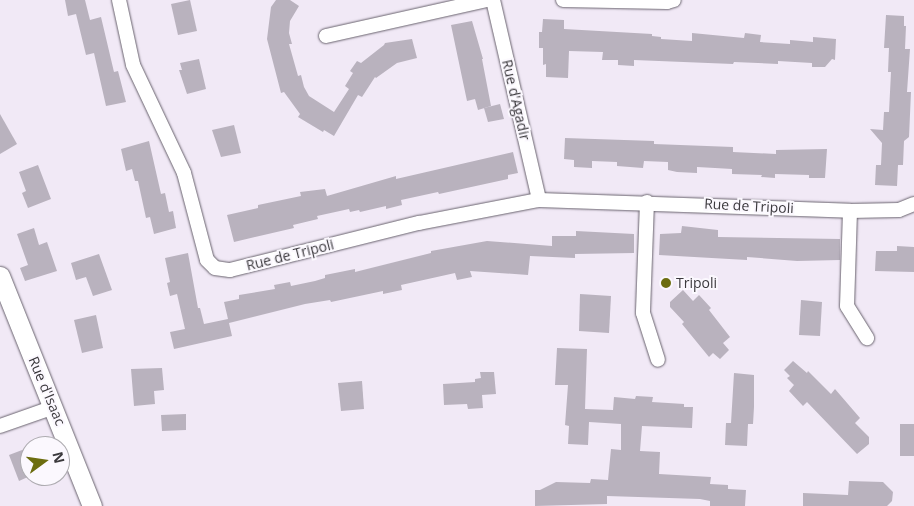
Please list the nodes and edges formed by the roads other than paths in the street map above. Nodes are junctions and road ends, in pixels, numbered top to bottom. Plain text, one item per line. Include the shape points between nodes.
1 (119, 0) edge
2 (486, 0) edge
3 (493, 0) edge
4 (563, 0) edge
5 (674, 0) edge
6 (326, 36) dead end
7 (539, 200) junction
8 (648, 202) junction
9 (914, 204) edge
10 (850, 211) junction
11 (0, 276) edge
12 (866, 338) dead end
13 (658, 360) dead end
14 (54, 407) junction
15 (0, 426) edge
16 (92, 506) edge

1 - 7 street, Rue de Tripoli via 133,65 184,173 207,260 215,268 230,270 419,223
2 - 6 street
3 - 7 street, Rue d'Agadir
4 - 5 street
7 - 8 street, Rue de Tripoli
8 - 10 street, Rue de Tripoli
8 - 13 street via 643,313
9 - 10 street, Rue de Tripoli via 899,210
10 - 12 street via 847,306
11 - 14 street, Rue d'Isaac
14 - 15 street
14 - 16 street, Rue d'Isaac

